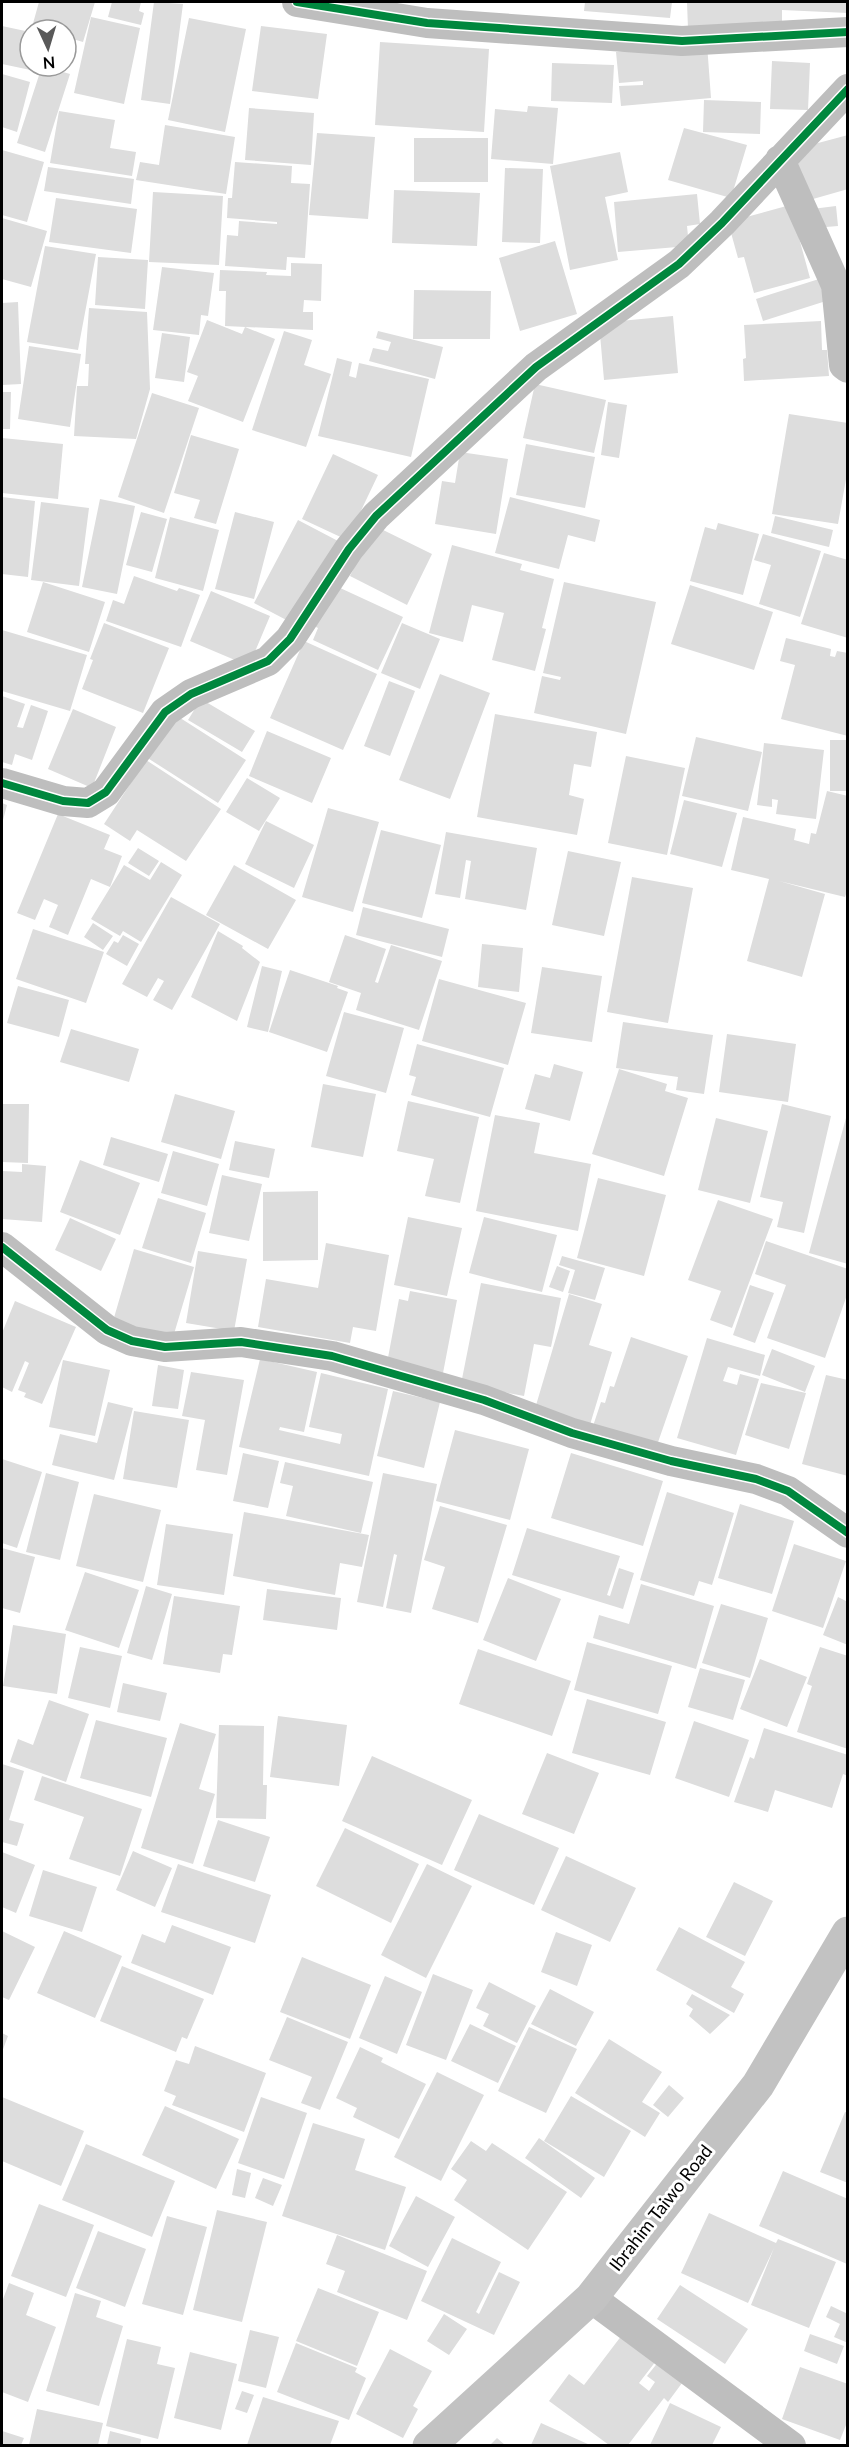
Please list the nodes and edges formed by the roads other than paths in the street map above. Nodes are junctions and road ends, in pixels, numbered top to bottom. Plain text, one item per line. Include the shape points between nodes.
1 (297, 2) edge
2 (848, 32) edge
3 (848, 89) edge
4 (780, 160) junction
5 (848, 368) edge
6 (2, 783) edge
7 (5, 1253) edge
8 (848, 1533) edge
9 (847, 1935) edge
10 (591, 2298) junction
11 (429, 2445) edge
12 (791, 2445) edge

1 - 2 street via 427,22 682,41
3 - 4 street
4 - 5 street via 836,285 844,364
4 - 6 street via 678,264 536,367 384,508 349,549 290,639 268,661 190,694 165,712 106,792 88,803 63,801
7 - 8 street via 107,1330 132,1341 165,1347 241,1342 332,1356 484,1400 572,1434 756,1479 788,1491
9 - 10 main road, Ibrahim Taiwo Road via 758,2085
10 - 11 main road, Ibrahim Taiwo Road
10 - 12 street

